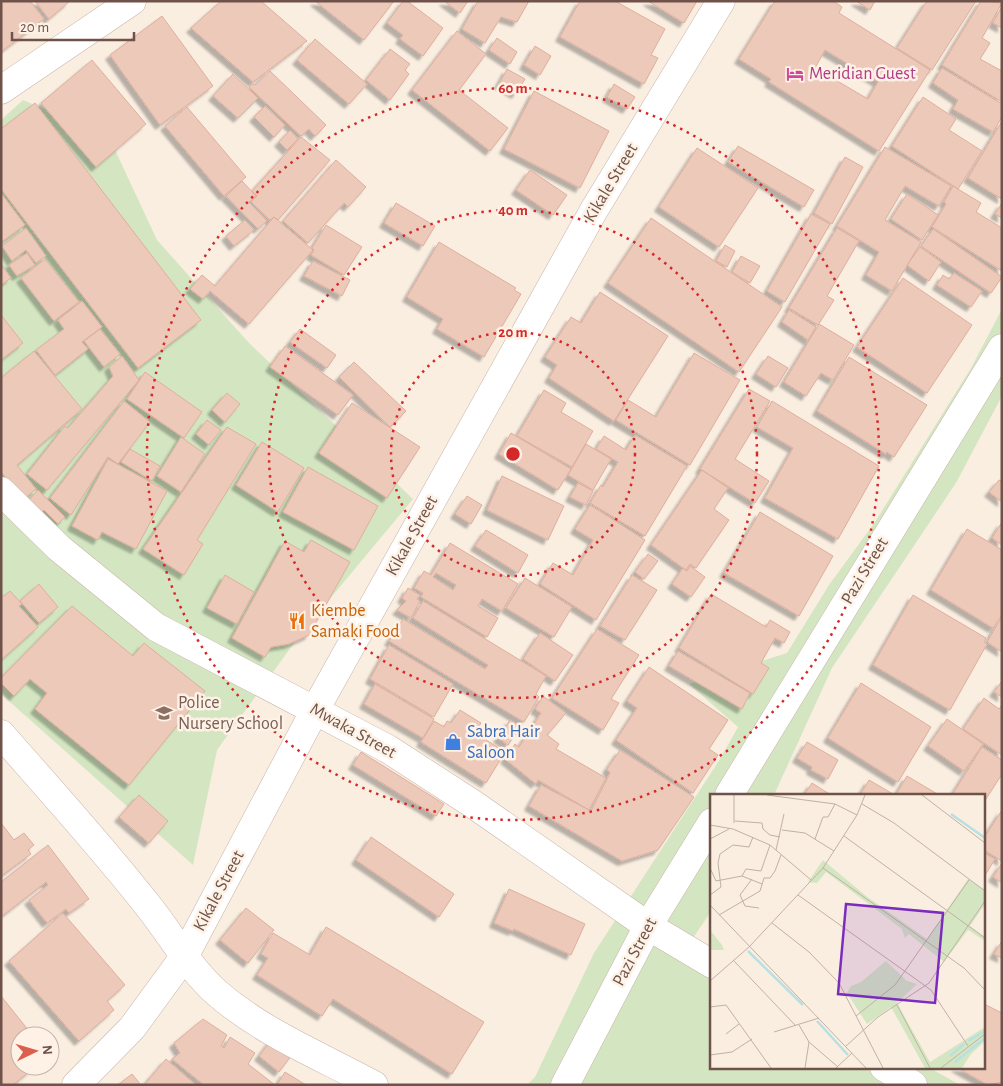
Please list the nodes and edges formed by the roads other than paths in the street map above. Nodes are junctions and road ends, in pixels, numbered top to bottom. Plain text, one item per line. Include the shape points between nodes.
1 (132, 1) edge
2 (721, 1) edge
3 (1, 90) edge
4 (1002, 348) edge
5 (1, 491) edge
6 (315, 710) junction
7 (1, 734) edge
8 (730, 794) edge
9 (710, 825) edge
10 (648, 926) junction
11 (184, 957) junction
12 (710, 963) edge
13 (886, 1068) edge
14 (76, 1085) edge
15 (374, 1085) edge
16 (565, 1085) edge
17 (913, 1085) edge

1 - 3 street
2 - 6 street, Kikale Street via 594,210
4 - 8 street, Pazi Street
5 - 6 street, Mwaka Street via 59,548 156,626
6 - 10 street, Mwaka Street via 388,749 473,804
6 - 11 street, Kikale Street
7 - 11 street via 150,908
9 - 10 street, Pazi Street
10 - 12 street, Mwaka Street
10 - 16 street, Pazi Street
11 - 14 street, Kikale Street via 132,1028
11 - 15 street via 217,992 258,1024
13 - 17 street

